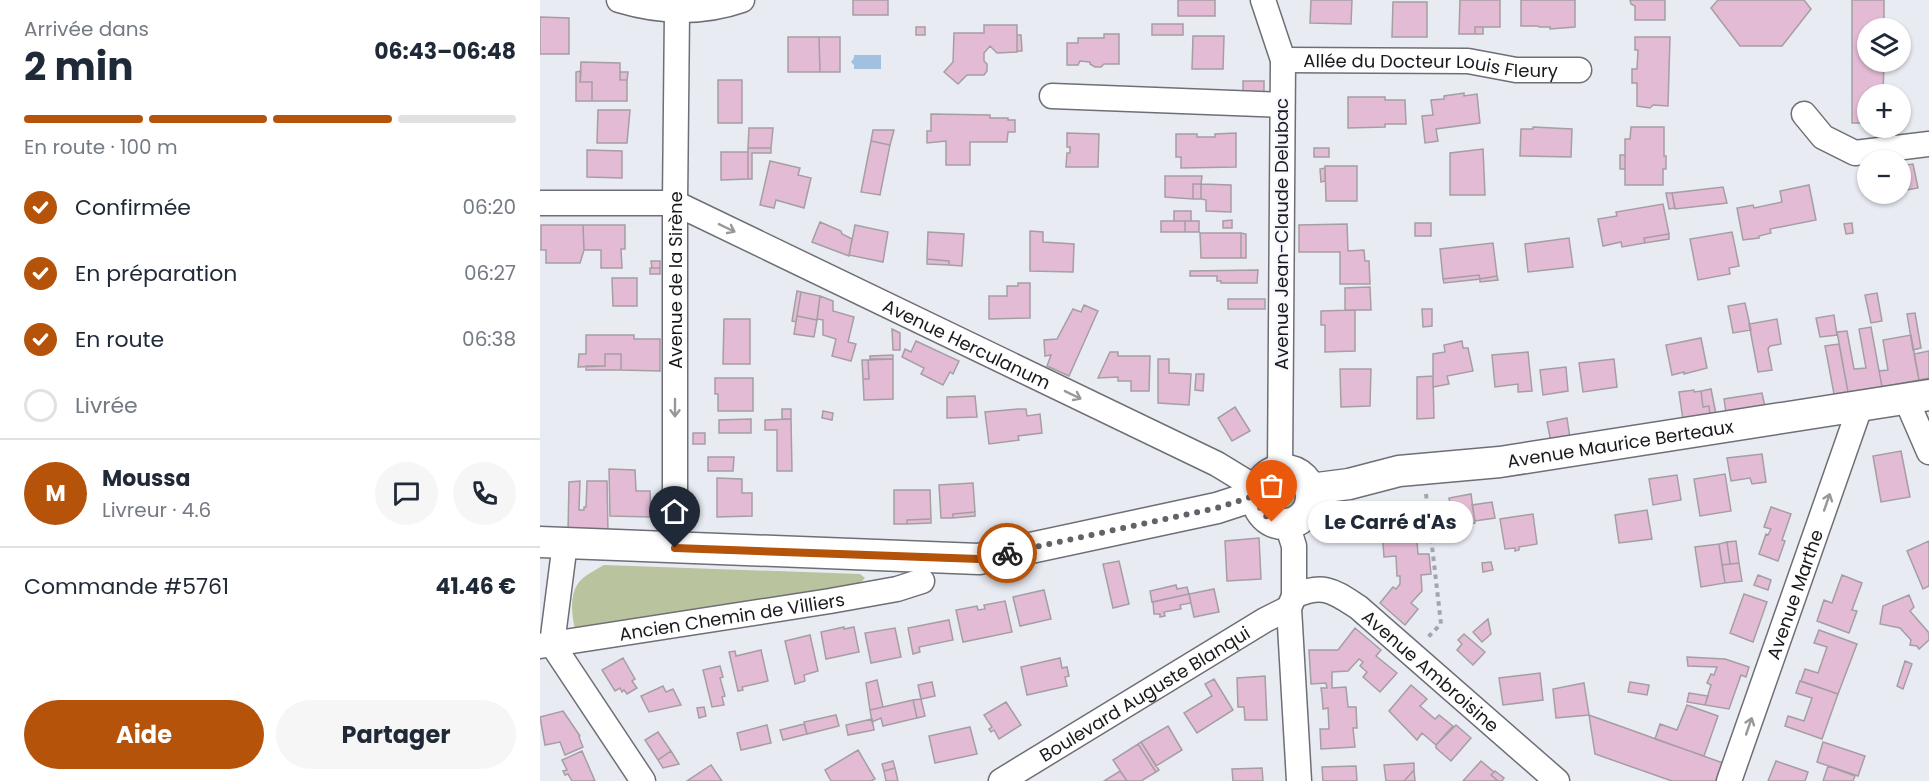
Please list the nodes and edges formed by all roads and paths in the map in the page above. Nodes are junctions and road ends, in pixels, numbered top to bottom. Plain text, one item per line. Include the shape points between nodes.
1 (619, 0) edge
2 (742, 0) edge
3 (1263, 0) edge
4 (677, 11) junction
5 (1283, 60) junction
6 (1579, 70) dead end
7 (1052, 96) dead end
8 (1282, 105) junction
9 (1804, 114) dead end
10 (1929, 144) edge
11 (540, 203) edge
12 (675, 203) junction
13 (1918, 397) edge
14 (1860, 407) junction
15 (1929, 452) edge
16 (1423, 469) junction
17 (1265, 485) junction
18 (1310, 489) junction
19 (1287, 524) junction
20 (553, 542) edge
21 (675, 548) junction
22 (922, 581) dead end
23 (1292, 602) junction
24 (546, 645) edge
25 (1411, 653) junction
26 (643, 781) edge
27 (1001, 781) edge
28 (1299, 781) edge
29 (1557, 781) edge
30 (1730, 781) edge

1 - 4 street
2 - 4 street
3 - 5 street, Avenue Jean-Claude Delubac
4 - 12 street, Avenue de la Sirène
5 - 6 street, Allée du Docteur Louis Fleury via 1468,61 1516,70
5 - 8 street, Avenue Jean-Claude Delubac
7 - 8 street
8 - 17 street, Avenue Jean-Claude Delubac
9 - 10 street via 1823,137 1855,153
11 - 12 street
12 -> 17 street, Avenue Herculanum
12 -> 21 street, Avenue de la Sirène
13 - 14 main road, Avenue Maurice Berteaux
13 - 15 street
14 - 16 main road, Avenue Maurice Berteaux via 1500,462
30 -> 14 street, Avenue Marthe
16 - 18 main road, Avenue Maurice Berteaux
16 - 25 path via 1442,624
17 - 18 main road via 1288,470 1302,476
17 - 19 main road via 1258,503 1265,517
17 - 21 main road via 1217,508 968,561
18 - 19 main road via 1307,512
19 - 23 street via 1294,546
20 - 21 main road
20 - 24 street
22 - 24 street, Ancien Chemin de Villiers via 875,593
23 - 25 street, Avenue Ambroisine via 1308,590 1333,591 1358,607
23 - 27 street, Boulevard Auguste Blanqui
23 - 28 street
24 - 26 street
25 - 29 street, Avenue Ambroisine

